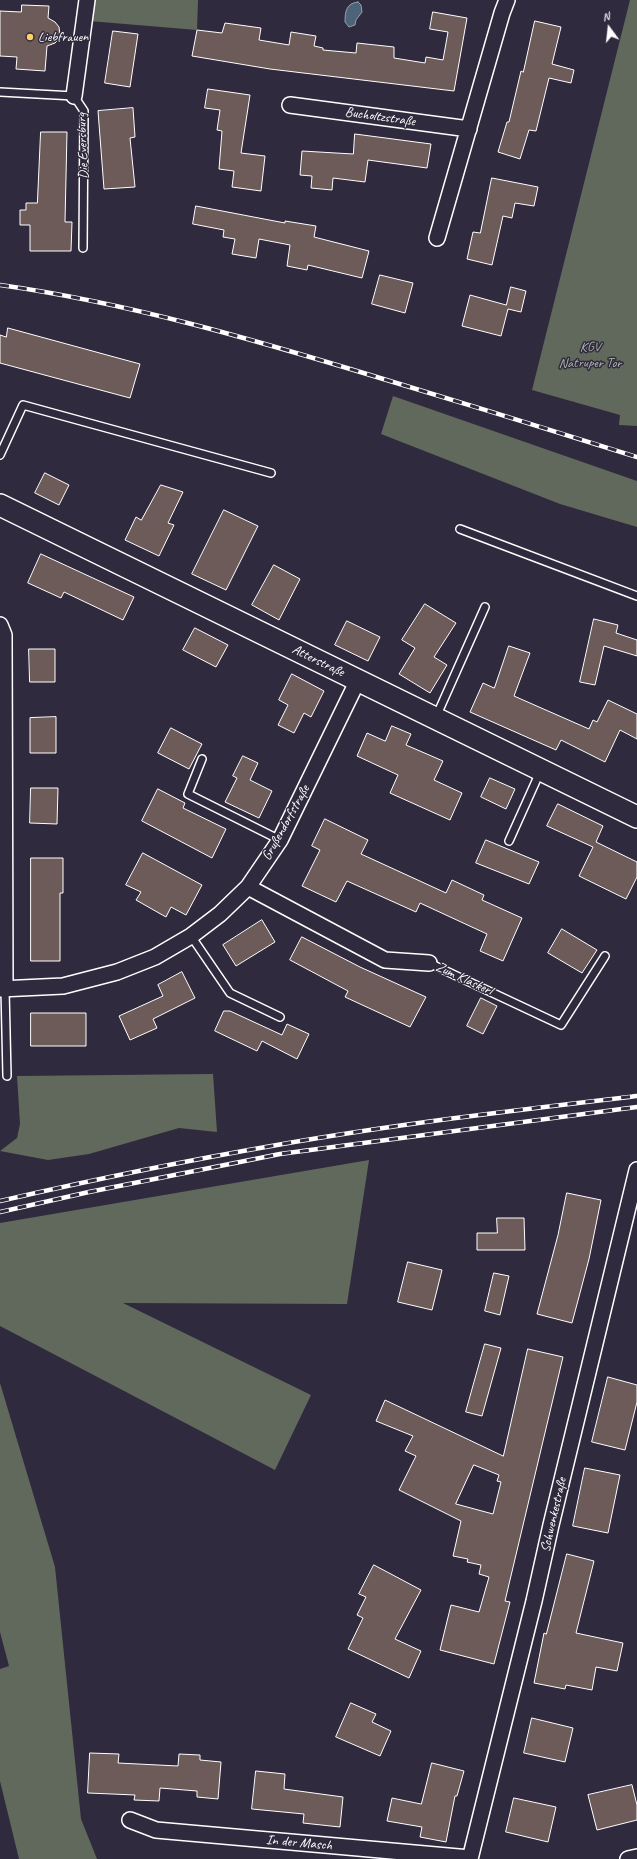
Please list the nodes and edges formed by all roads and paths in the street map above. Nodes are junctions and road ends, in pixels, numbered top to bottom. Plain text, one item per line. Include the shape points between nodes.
1 (87, 0) edge
2 (507, 0) edge
3 (0, 92) edge
4 (74, 96) junction
5 (290, 105) dead end
6 (469, 129) junction
7 (437, 238) dead end
8 (84, 248) dead end
9 (0, 455) edge
10 (272, 472) dead end
11 (0, 505) edge
12 (460, 530) dead end
13 (637, 596) edge
14 (485, 607) dead end
15 (0, 625) edge
16 (358, 680) junction
17 (436, 718) junction
18 (202, 759) dead end
19 (541, 770) junction
20 (637, 816) edge
21 (280, 840) junction
22 (509, 841) dead end
23 (248, 887) junction
24 (191, 936) junction
25 (605, 956) dead end
26 (429, 963) joint
27 (2, 989) edge
28 (280, 1017) dead end
29 (7, 1076) dead end
30 (637, 1170) edge
31 (130, 1820) dead end
32 (637, 1857) edge
33 (470, 1858) edge
34 (628, 1859) edge

1 - 4 street, Die Eversburg
2 - 6 street
3 - 4 lane
4 - 8 lane, Die Eversburg via 84,111
5 - 6 street, Bucholtzstraße
6 - 7 street
9 - 10 lane via 23,405
11 - 16 street, Atterstraße
12 - 13 lane
14 - 17 lane
15 - 27 street via 4,635
16 - 17 street, Atterstraße
16 - 21 street, Grußendorfstraße
17 - 19 street, Atterstraße
18 - 21 lane via 188,794
19 - 20 street, Atterstraße
19 - 22 lane
21 - 23 street, Grußendorfstraße
23 - 24 street, Grußendorfstraße via 220,914
23 - 26 street, Zum Klaskerl via 385,960
24 - 27 street, Grußendorfstraße via 155,957 117,972 63,986
24 - 28 lane via 230,993
25 - 26 lane, Zum Klaskerl via 561,1025
27 - 29 lane
30 - 33 street, Schwenkestraße
31 - 33 street, In der Masch via 156,1830
32 - 34 street

